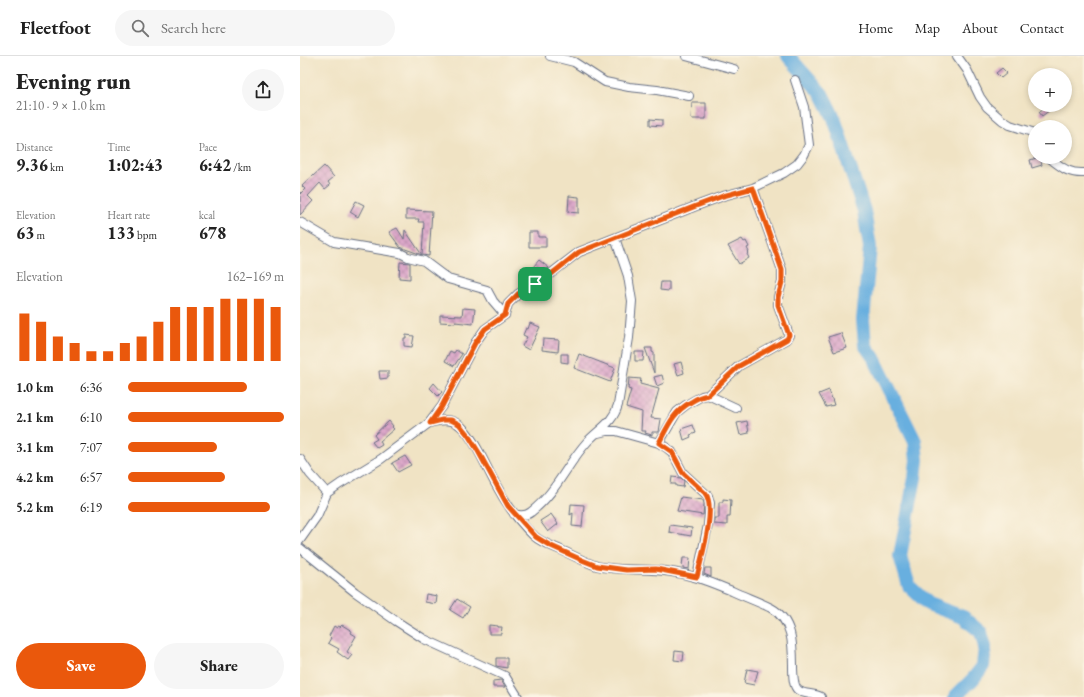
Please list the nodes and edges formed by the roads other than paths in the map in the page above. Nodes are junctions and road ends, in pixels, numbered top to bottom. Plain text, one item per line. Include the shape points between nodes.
1 (550, 56) edge
2 (686, 56) edge
3 (957, 56) edge
4 (734, 69) dead end
5 (795, 80) dead end
6 (689, 96) dead end
7 (1028, 131) edge
8 (1057, 164) edge
9 (1084, 173) edge
10 (753, 188) junction
11 (300, 222) edge
12 (615, 238) junction
13 (505, 315) junction
14 (708, 395) junction
15 (736, 408) dead end
16 (430, 423) junction
17 (597, 433) junction
18 (659, 443) junction
19 (300, 459) edge
20 (327, 493) junction
21 (514, 514) junction
22 (300, 540) edge
23 (300, 548) edge
24 (697, 577) junction
25 (518, 697) edge
26 (821, 697) edge

1 - 6 street via 574,62 605,82
2 - 4 street
3 - 7 street via 987,107 1010,125
5 - 10 street via 804,107 809,145 797,164
8 - 9 street via 1064,170
10 - 12 street via 723,196
10 - 14 street via 782,270 778,305 789,335 787,339 739,366
11 - 13 street via 334,242 400,253 424,261 448,279 487,290
12 - 13 street via 579,252 549,276 518,294 508,304
12 - 17 street via 628,276 632,301 630,325 616,414
13 - 16 street via 485,329 475,343 442,406
14 - 15 street
14 - 18 street via 676,412
16 - 20 street via 381,459
16 - 21 street via 451,420 459,424
17 - 18 street via 616,431
17 - 21 street via 544,500 527,514
18 - 24 street via 672,452 683,473 708,496 710,503
19 - 20 street
20 - 22 street via 317,516
21 - 24 street via 536,537 597,566 626,570 656,569
23 - 25 street via 355,592 413,632 505,676
24 - 26 street via 770,608 783,617 794,652 796,687

